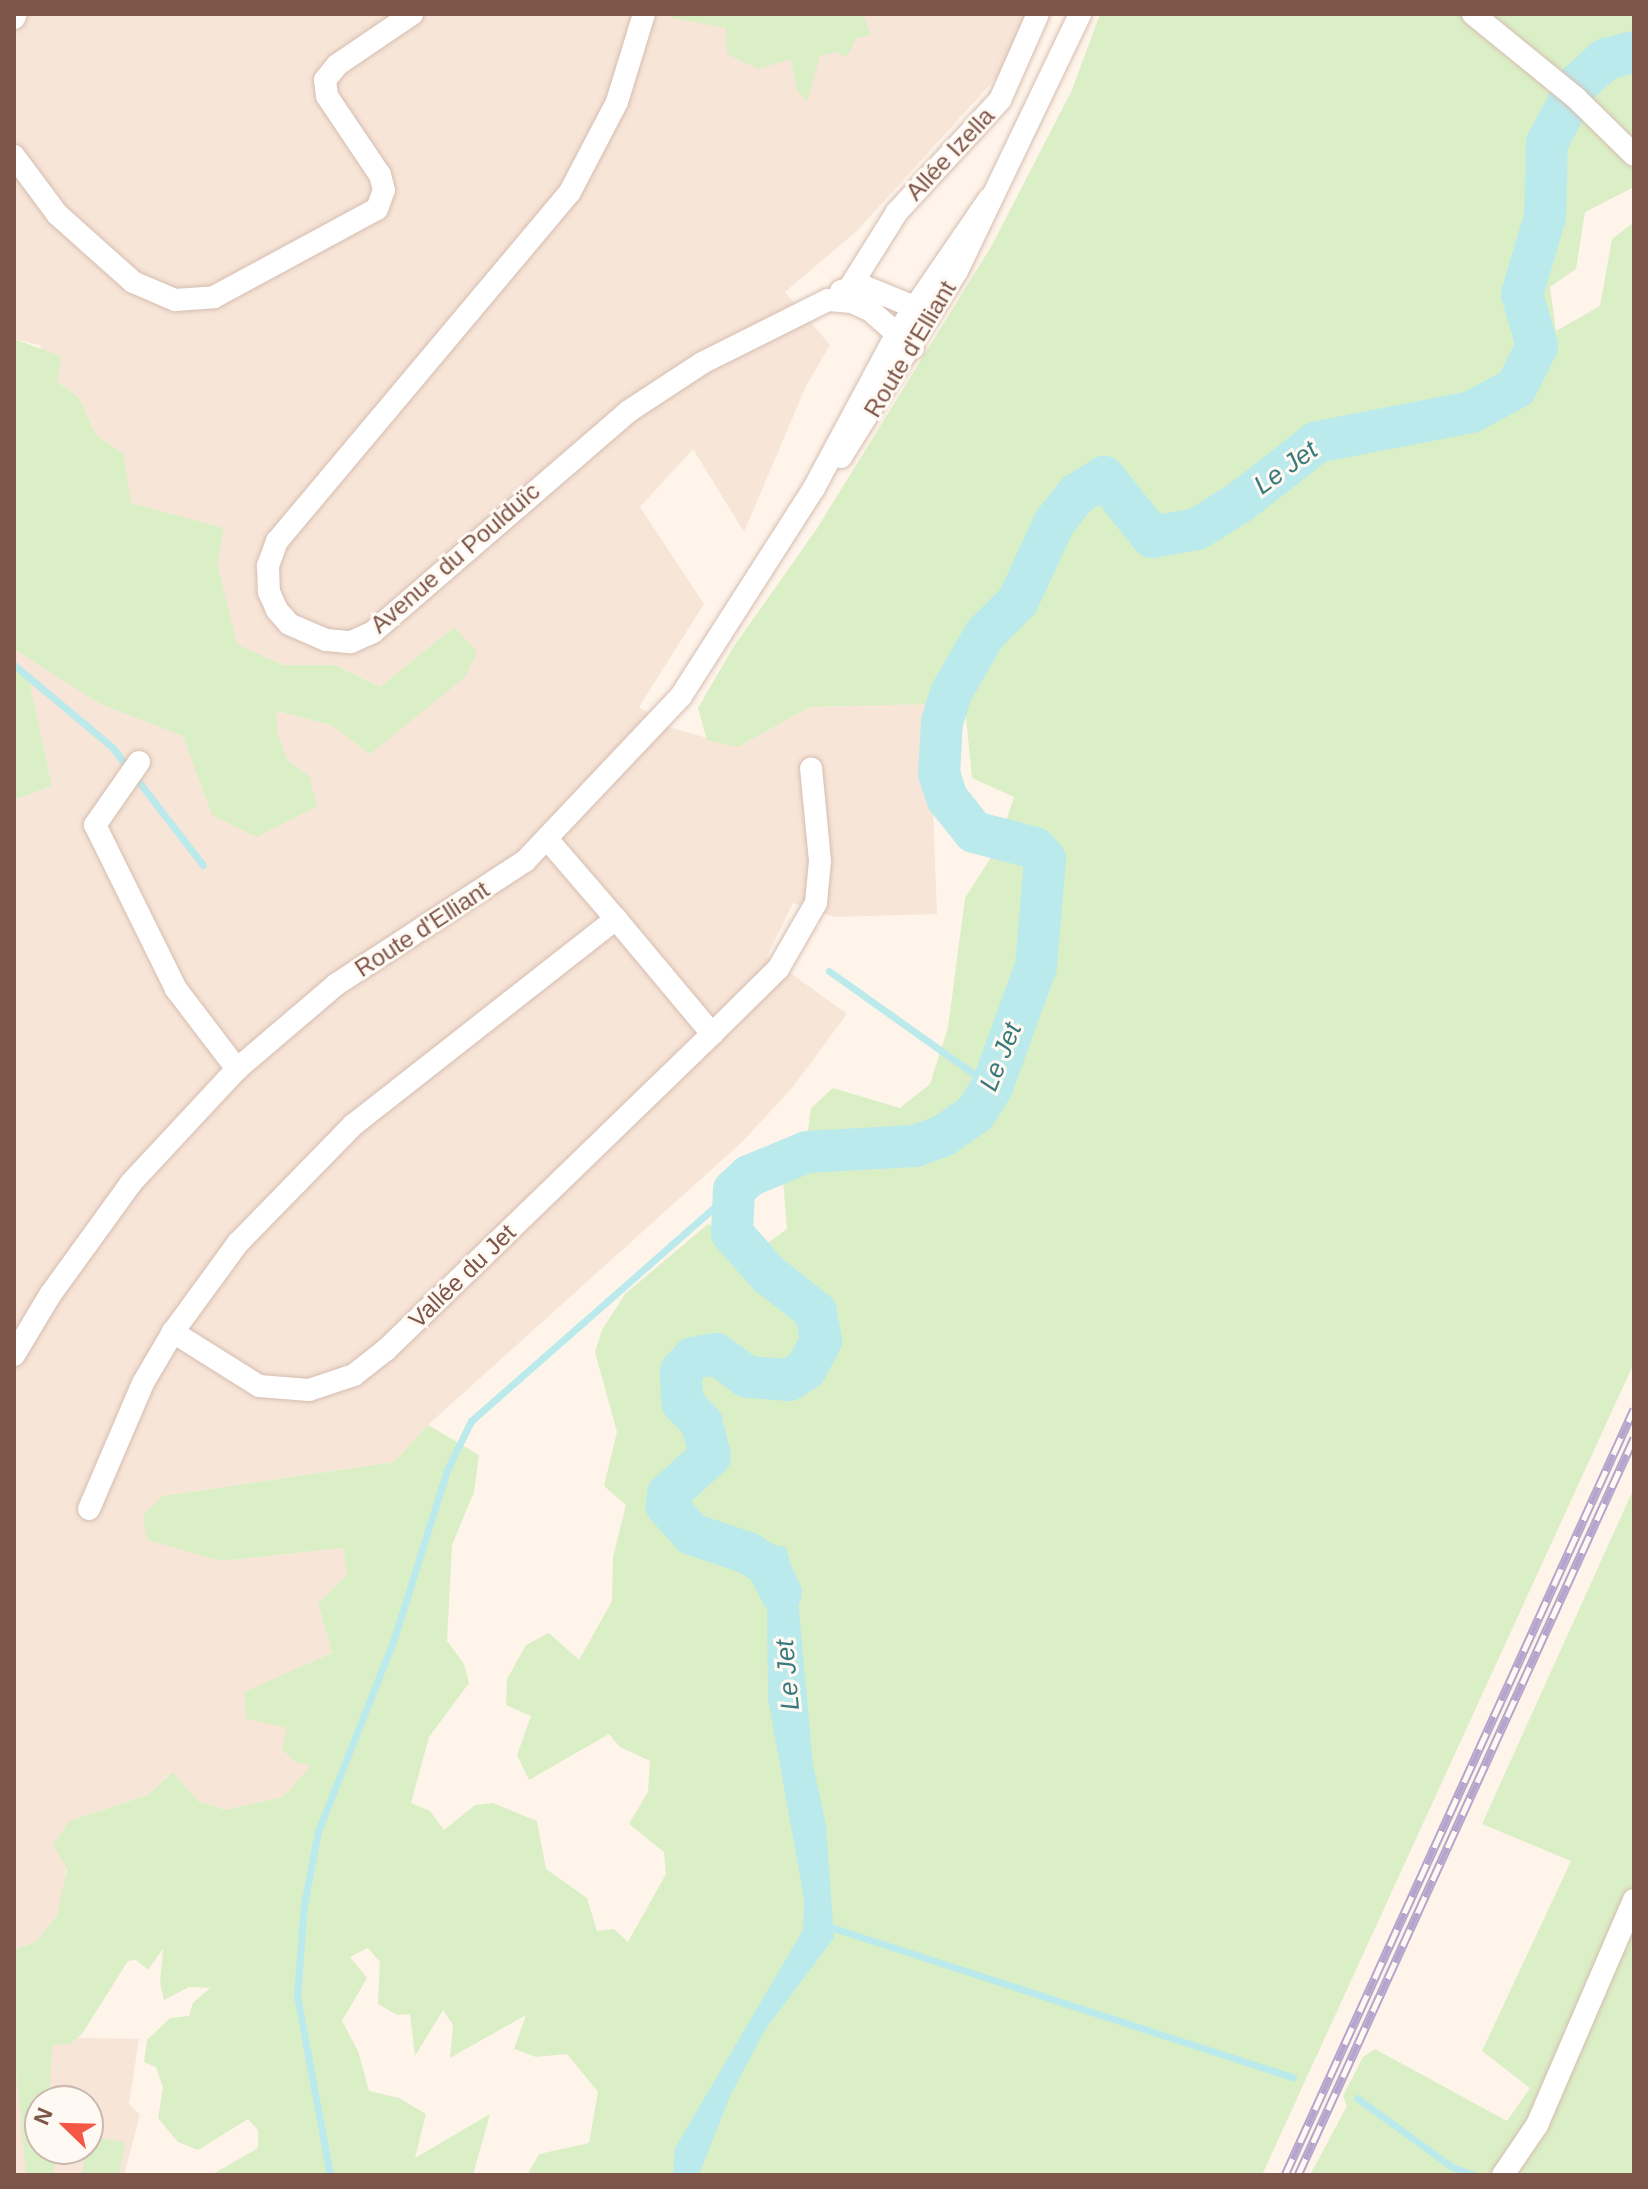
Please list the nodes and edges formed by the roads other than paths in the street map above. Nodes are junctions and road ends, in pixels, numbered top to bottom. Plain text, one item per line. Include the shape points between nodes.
1 (412, 14) edge
2 (644, 14) edge
3 (1038, 14) edge
4 (1080, 14) edge
5 (1473, 14) edge
6 (1634, 155) edge
7 (14, 156) edge
8 (843, 292) junction
9 (923, 310) junction
10 (904, 342) junction
11 (139, 762) dead end
12 (811, 768) dead end
13 (548, 840) junction
14 (616, 919) junction
15 (712, 1034) junction
16 (237, 1069) junction
17 (173, 1332) junction
18 (18, 1341) edge
19 (89, 1509) dead end
20 (1634, 1900) edge
21 (1503, 2175) edge

1 - 7 street via 337,65 325,80 327,96 380,175 384,196 377,209 206,300 163,297 133,282 57,214
2 - 8 street, Avenue du Poulduïc via 617,102 570,192 277,541 268,566 269,592 277,610 289,624 326,640 351,642 373,632 629,411 702,363
3 - 8 street, Allée Izella via 1000,100 897,212
4 - 9 street, Route d'Elliant via 1034,118
5 - 6 street via 1572,95
8 - 9 street via 871,288
8 - 10 street
9 - 10 street, Route d'Elliant
10 - 13 street, Route d'Elliant via 681,696
11 - 16 street via 95,825 170,979
12 - 15 street, Vallée du Jet via 820,861 810,919 778,969
13 - 14 street
13 - 16 street, Route d'Elliant via 503,876 337,984
14 - 15 street
14 - 17 street via 353,1125 238,1243
15 - 17 street, Vallée du Jet via 354,1375 309,1390 259,1386
16 - 18 street, Route d'Elliant via 131,1183
17 - 19 street via 143,1383
20 - 21 street via 1537,2125

